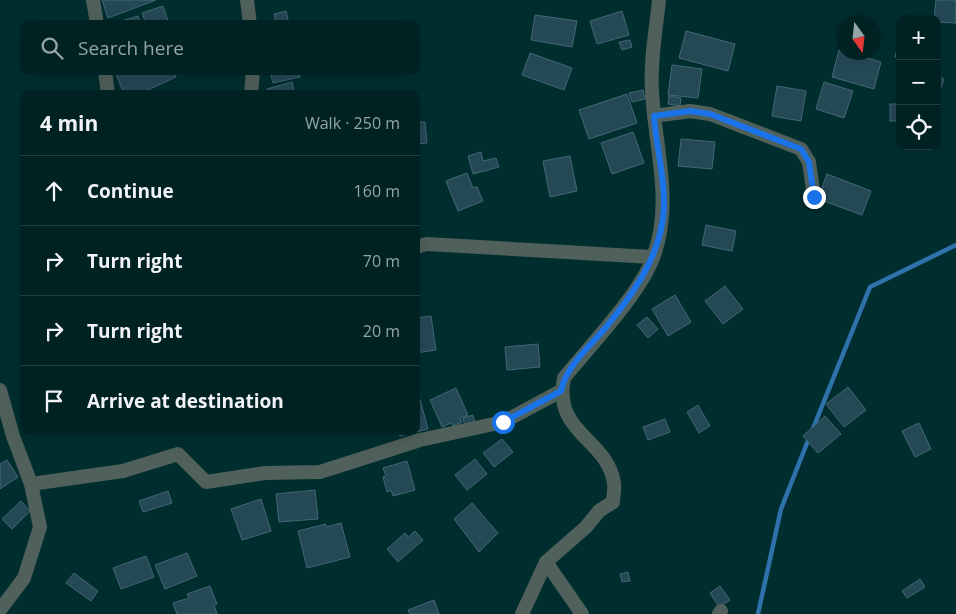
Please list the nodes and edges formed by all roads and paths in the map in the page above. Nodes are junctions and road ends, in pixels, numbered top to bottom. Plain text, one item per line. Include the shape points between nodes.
1 (93, 0) edge
2 (247, 0) edge
3 (659, 0) edge
4 (96, 20) edge
5 (250, 20) edge
6 (106, 75) edge
7 (253, 75) edge
8 (107, 90) edge
9 (251, 90) edge
10 (654, 116) junction
11 (814, 197) dead end
12 (420, 246) edge
13 (652, 257) junction
14 (561, 391) junction
15 (1, 399) edge
16 (31, 484) junction
17 (546, 562) junction
18 (0, 610) edge
19 (522, 614) edge
20 (582, 614) edge

1 - 4 street
2 - 5 street
3 - 10 street via 652,89
6 - 8 street
7 - 9 street
10 - 11 street via 690,111 710,114 801,149 809,162
10 - 13 street via 664,206 660,237
12 - 13 street
13 - 14 street via 635,289 564,378
14 - 16 street via 503,422 420,440 320,472 265,474 206,482 178,454 123,471
14 - 17 street via 561,402 567,414 578,431 606,460 615,484 613,502 599,511 586,527
15 - 16 street
16 - 18 street via 40,527 24,578
17 - 19 street
17 - 20 street

